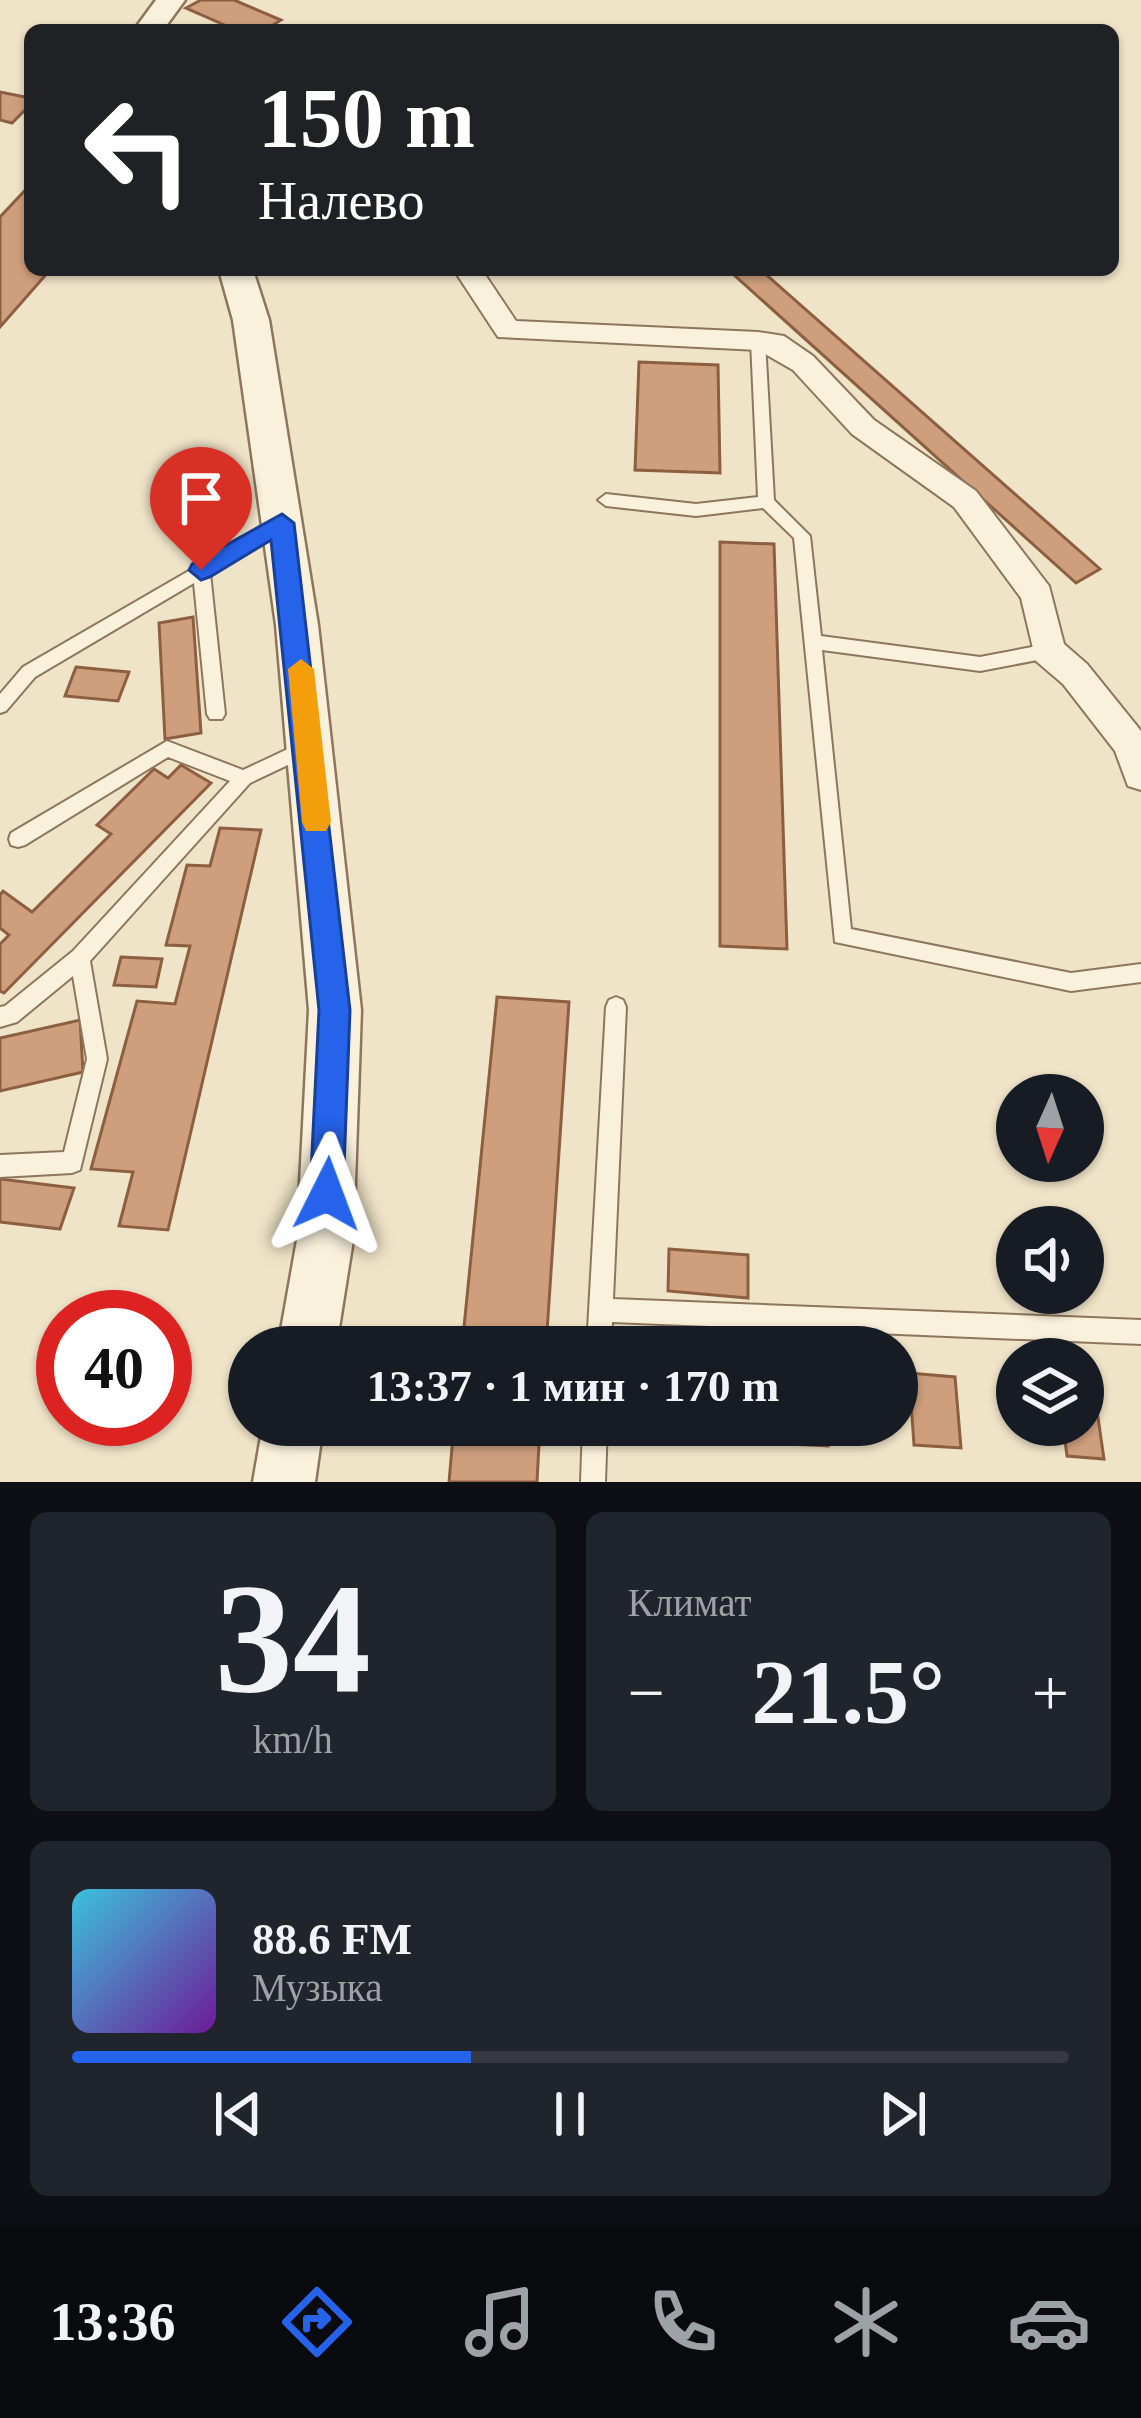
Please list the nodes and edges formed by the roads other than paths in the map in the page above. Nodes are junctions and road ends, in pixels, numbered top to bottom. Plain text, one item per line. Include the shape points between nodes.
1 (171, 0) edge
2 (153, 24) edge
3 (238, 276) edge
4 (472, 276) edge
5 (758, 340) junction
6 (606, 500) dead end
7 (766, 502) junction
8 (282, 523) junction
9 (201, 570) junction
10 (815, 642) junction
11 (1048, 651) junction
12 (0, 706) edge
13 (216, 714) dead end
14 (309, 747) junction
15 (1141, 775) edge
16 (244, 778) junction
17 (18, 839) dead end
18 (80, 958) junction
19 (1141, 973) edge
20 (616, 1007) dead end
21 (0, 1016) edge
22 (0, 1166) edge
23 (600, 1310) junction
24 (311, 1326) edge
25 (599, 1326) edge
26 (1141, 1332) edge
27 (290, 1446) edge
28 (594, 1446) edge
29 (284, 1482) edge
30 (592, 1482) edge

1 - 2 street
3 - 8 street
4 - 5 street via 508,330
5 - 7 lane
5 - 11 street via 803,363 863,427 965,499 1037,595
6 - 7 lane via 696,510
7 - 10 lane via 802,536
8 - 9 lane
8 - 14 street
9 - 12 lane via 29,672
9 - 13 lane
10 - 11 lane via 980,664
10 - 19 lane via 842,936 1071,982
11 - 15 street via 1131,746
14 - 16 lane
14 - 24 street via 335,1010 325,1240
16 - 17 lane via 167,749
16 - 18 lane
18 - 21 lane
18 - 22 lane via 98,1059 72,1162
20 - 23 lane
23 - 25 lane
23 - 26 lane
27 - 29 street
28 - 30 lane

